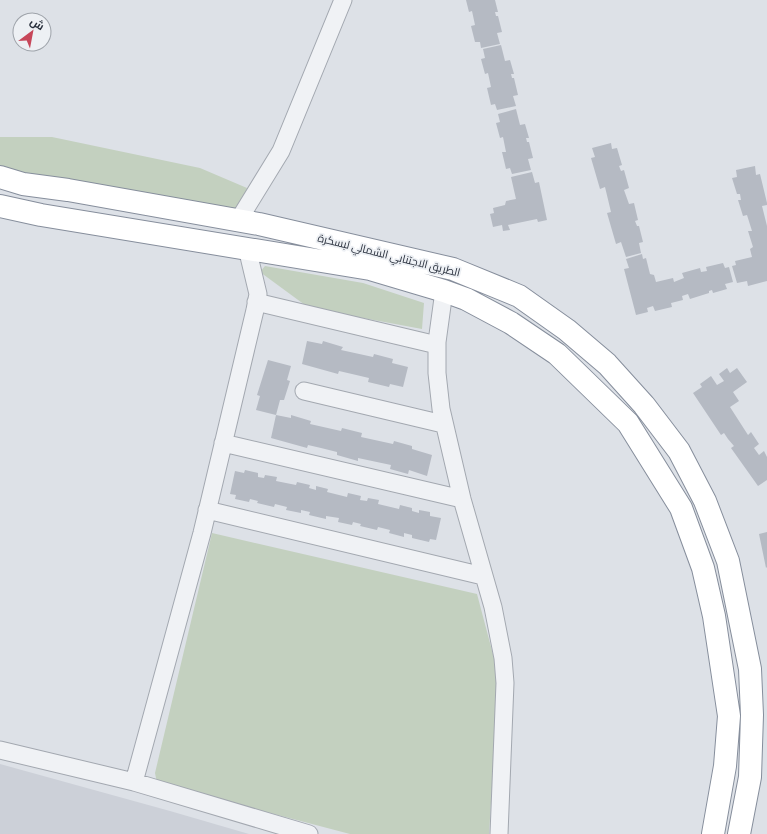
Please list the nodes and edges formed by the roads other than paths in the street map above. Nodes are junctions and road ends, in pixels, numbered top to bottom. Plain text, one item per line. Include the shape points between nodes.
1 (343, 0) edge
2 (0, 177) edge
3 (0, 206) edge
4 (238, 221) junction
5 (247, 248) junction
6 (444, 291) junction
7 (256, 302) junction
8 (437, 345) junction
9 (304, 392) dead end
10 (443, 424) junction
11 (223, 443) junction
12 (462, 499) junction
13 (207, 510) junction
14 (483, 576) junction
15 (0, 750) edge
16 (134, 782) junction
17 (308, 834) edge
18 (499, 834) edge
19 (713, 834) edge
20 (739, 834) edge

1 - 4 street via 281,151
2 - 4 highway, الطريق الاجتنابي الشمالي لبسكرة via 24,184
3 - 5 highway, الطريق الاجتنابي الشمالي لبسكرة
4 - 20 highway, الطريق الاجتنابي الشمالي لبسكرة via 453,269 519,296 567,330 606,364 644,406 679,451 705,501 728,560 750,669 752,707 750,777
5 - 6 highway, الطريق الاجتنابي الشمالي لبسكرة via 370,269
5 - 7 street via 256,279
6 - 8 street
6 - 19 highway, الطريق الاجتنابي الشمالي لبسكرة via 466,299 511,323 557,354 628,423 681,508 708,589 725,678 729,716 725,766
7 - 8 street
7 - 11 street
8 - 10 street via 437,373
9 - 10 street
10 - 12 street
11 - 12 street
11 - 13 street
12 - 14 street
13 - 14 street
13 - 16 street
14 - 18 street via 503,658 505,683
15 - 16 street
16 - 17 street

